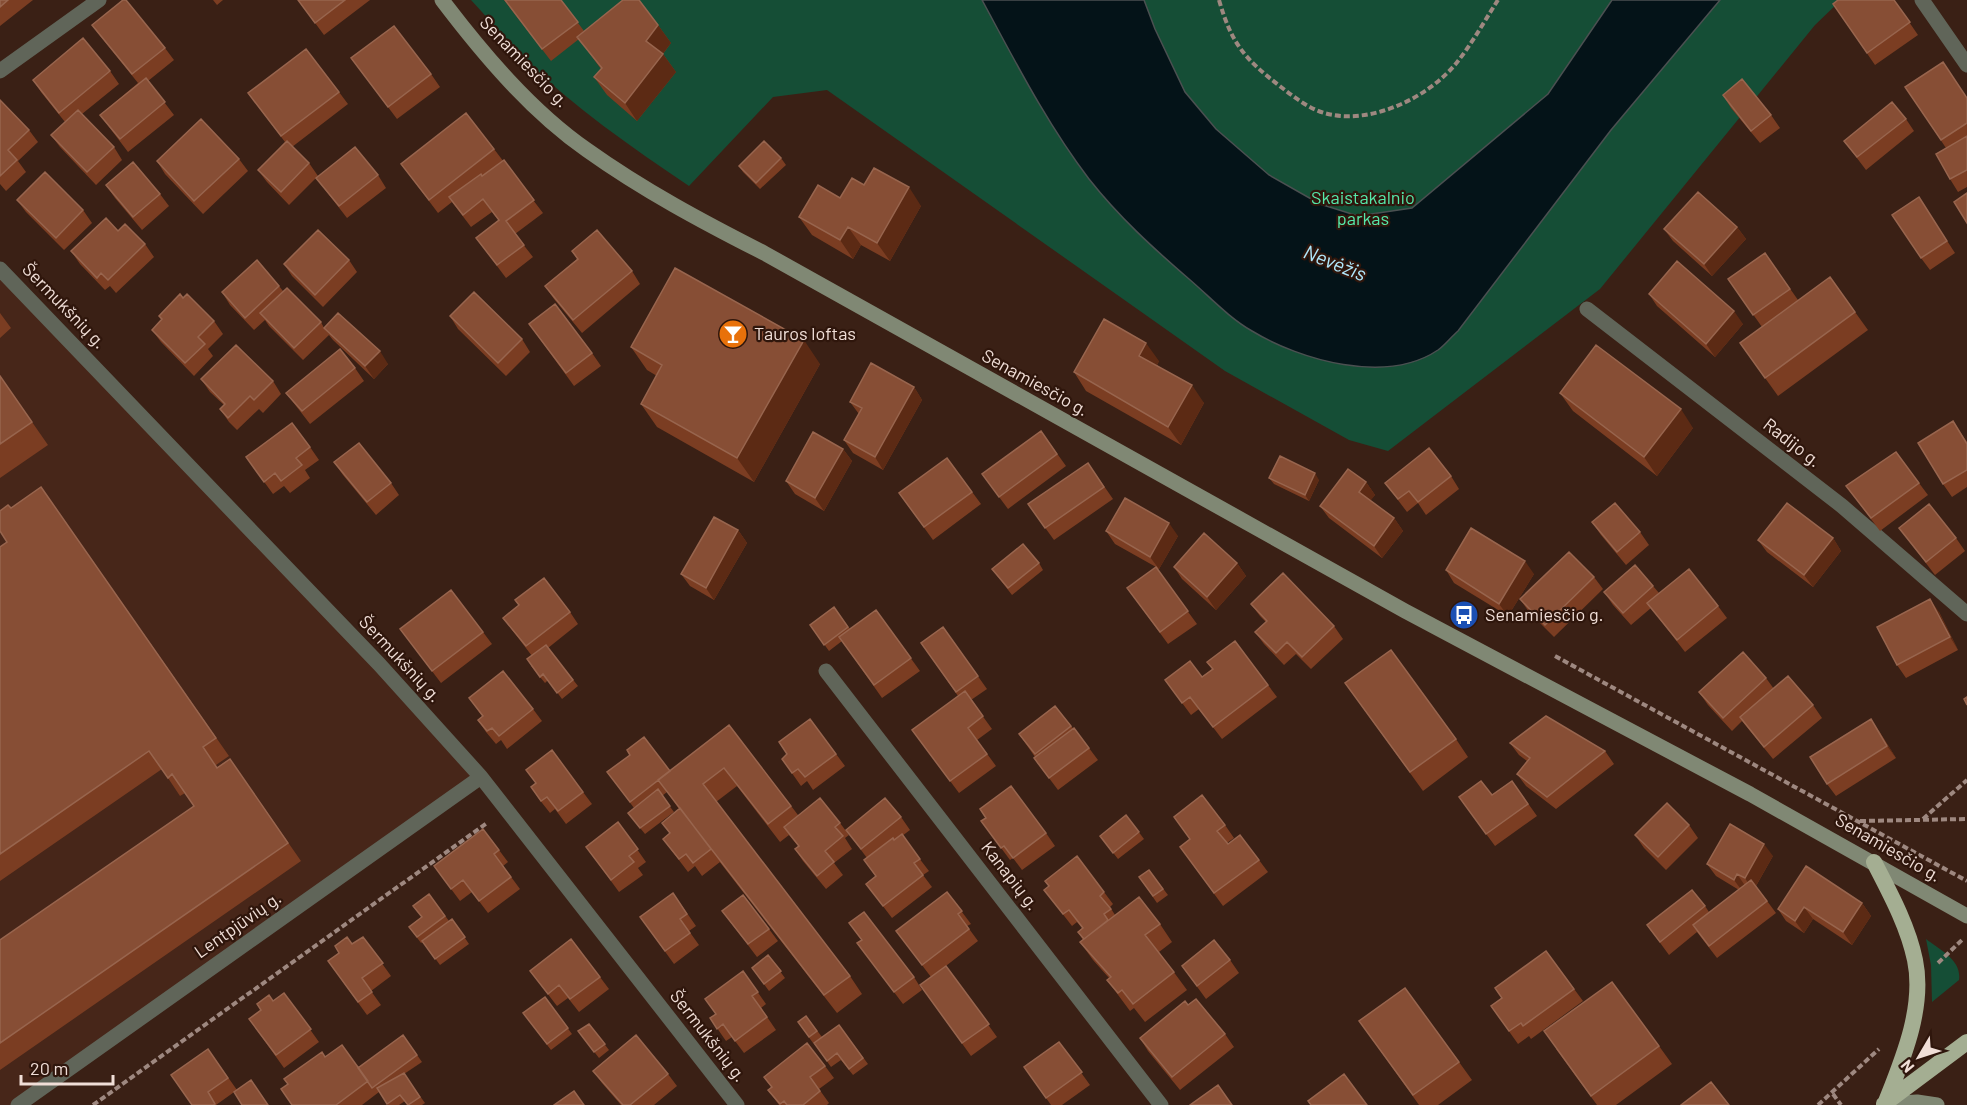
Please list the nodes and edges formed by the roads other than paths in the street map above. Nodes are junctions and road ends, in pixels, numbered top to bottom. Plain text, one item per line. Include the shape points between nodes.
1 (99, 0) edge
2 (441, 0) edge
3 (1922, 0) edge
4 (1967, 65) edge
5 (0, 71) edge
6 (0, 268) edge
7 (1587, 309) dead end
8 (1967, 614) edge
9 (826, 671) dead end
10 (481, 777) junction
11 (1874, 862) junction
12 (1967, 916) edge
13 (1967, 1042) edge
14 (18, 1105) edge
15 (737, 1105) edge
16 (1161, 1105) edge
17 (1884, 1105) edge
18 (1937, 1105) edge

1 - 5 street
2 - 11 main road, Senamiesčio g. via 524,95 585,149 671,205 1395,605
3 - 4 street
6 - 10 street, Šermukšnių g. via 379,663
7 - 8 street, Radijo g. via 1842,506
9 - 16 street, Kanapių g.
10 - 14 street, Lentpjūvių g.
10 - 15 street, Šermukšnių g.
11 - 12 main road, Senamiesčio g.
11 - 17 highway via 1900,915 1916,962 1915,1010
13 - 17 highway
17 - 18 main road

